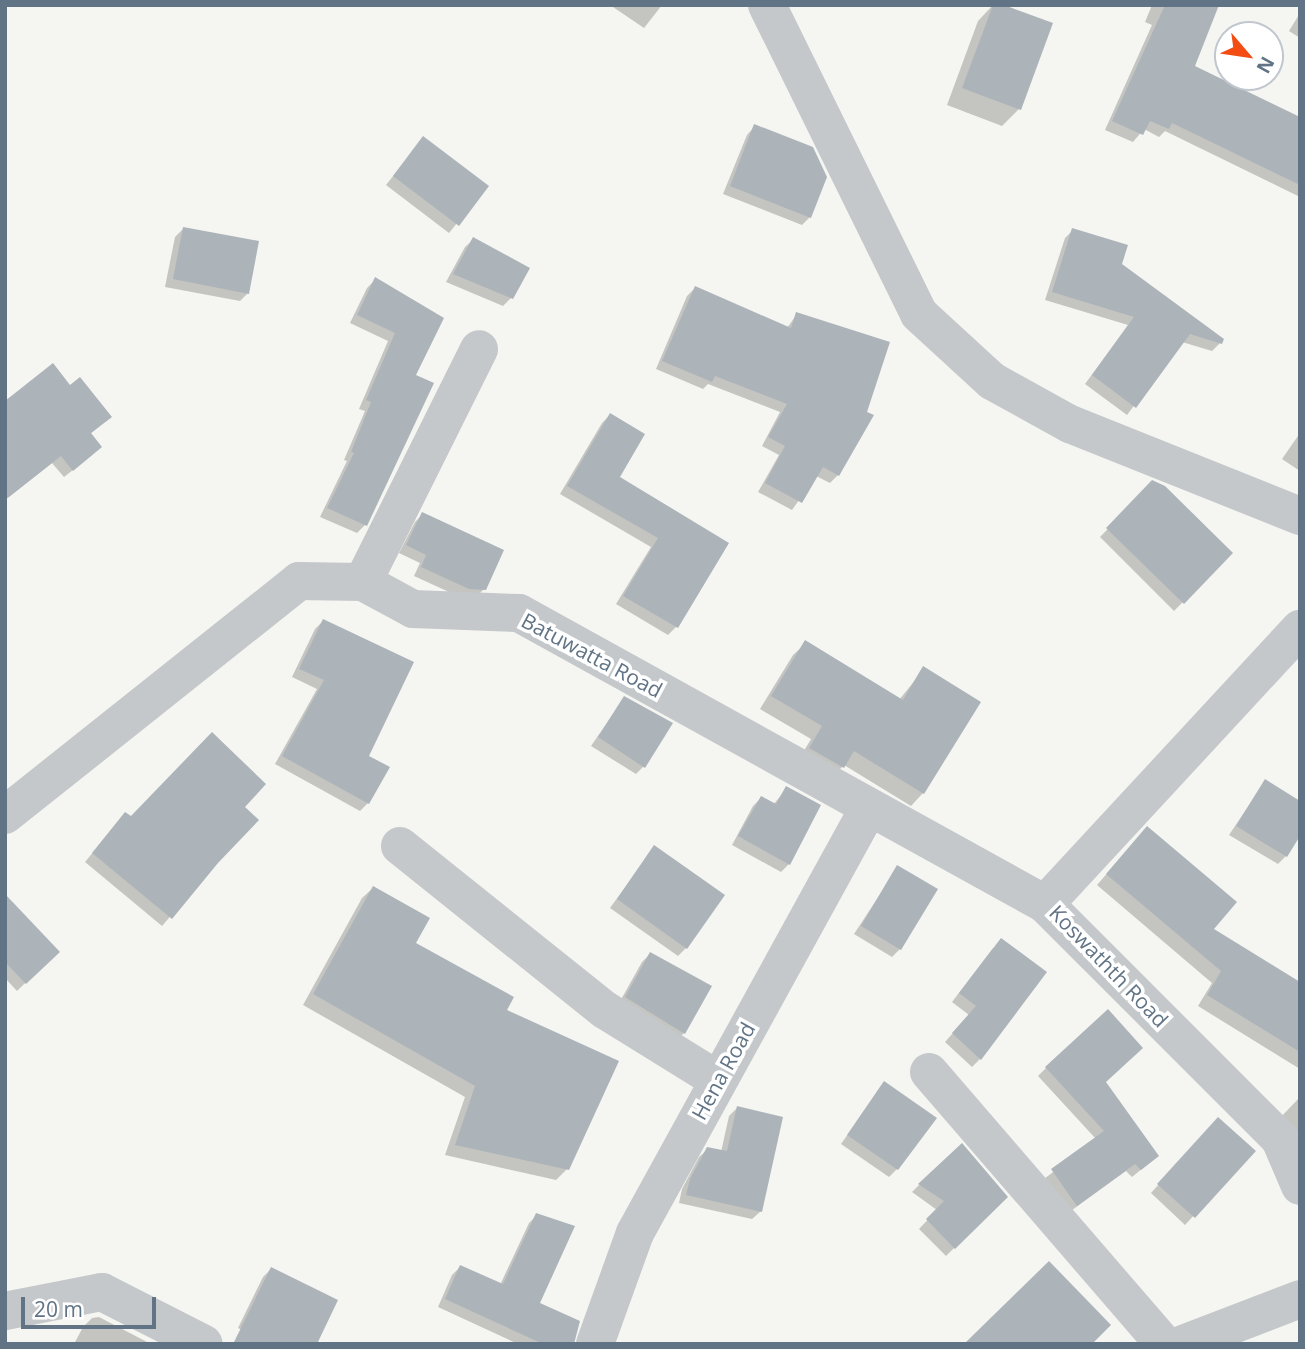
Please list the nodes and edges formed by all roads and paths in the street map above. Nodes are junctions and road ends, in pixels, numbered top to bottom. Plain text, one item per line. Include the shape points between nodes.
1 (768, 5) edge
2 (479, 349) dead end
3 (1300, 516) edge
4 (363, 582) junction
5 (1300, 629) edge
6 (869, 807) junction
7 (5, 815) edge
8 (400, 846) dead end
9 (1045, 904) junction
10 (929, 1072) dead end
11 (718, 1080) junction
12 (1300, 1186) edge
13 (1300, 1299) edge
14 (5, 1311) edge
15 (204, 1344) edge
16 (595, 1344) edge
17 (1164, 1344) edge
18 (1183, 1344) edge

1 - 3 street via 919,314 992,381 1070,424
2 - 4 street
4 - 6 street, Batuwatta Road via 413,609 519,613
4 - 7 street, Batuwatta Road via 299,581
5 - 9 street, Koswathth Road
6 - 9 street, Batuwatta Road
6 - 11 street, Hena Road
8 - 11 street via 605,1010
9 - 12 street, Koswathth Road via 1280,1139
10 - 17 street
11 - 16 street, Hena Road via 635,1233
13 - 18 street
14 - 15 street via 102,1292

